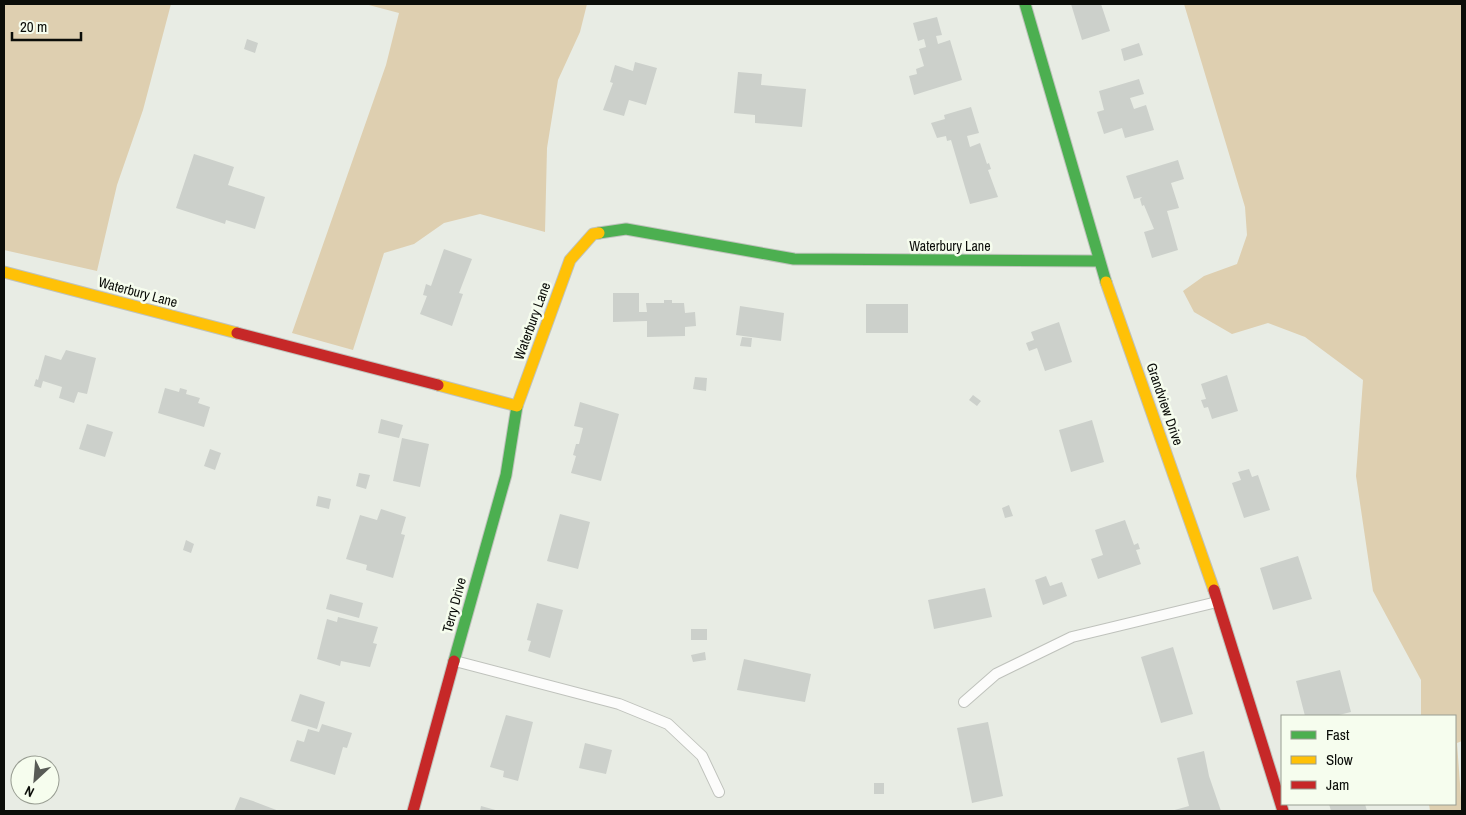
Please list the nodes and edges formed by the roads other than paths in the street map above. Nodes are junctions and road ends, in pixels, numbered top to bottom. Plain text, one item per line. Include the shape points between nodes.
1 (1025, 4) edge
2 (1100, 261) junction
3 (4, 272) edge
4 (517, 406) junction
5 (1218, 602) junction
6 (454, 660) junction
7 (964, 702) dead end
8 (719, 792) dead end
9 (1281, 805) edge
10 (413, 811) edge

1 - 2 street, Grandview Drive
2 - 4 street, Waterbury Lane via 794,259 626,229 593,234 570,260
2 - 5 street, Grandview Drive
3 - 4 street, Waterbury Lane
4 - 6 street, Terry Drive via 506,475
5 - 7 lane via 1072,637 996,674
5 - 9 street, Grandview Drive
6 - 8 lane via 619,704 668,724 702,756
6 - 10 street, Terry Drive

